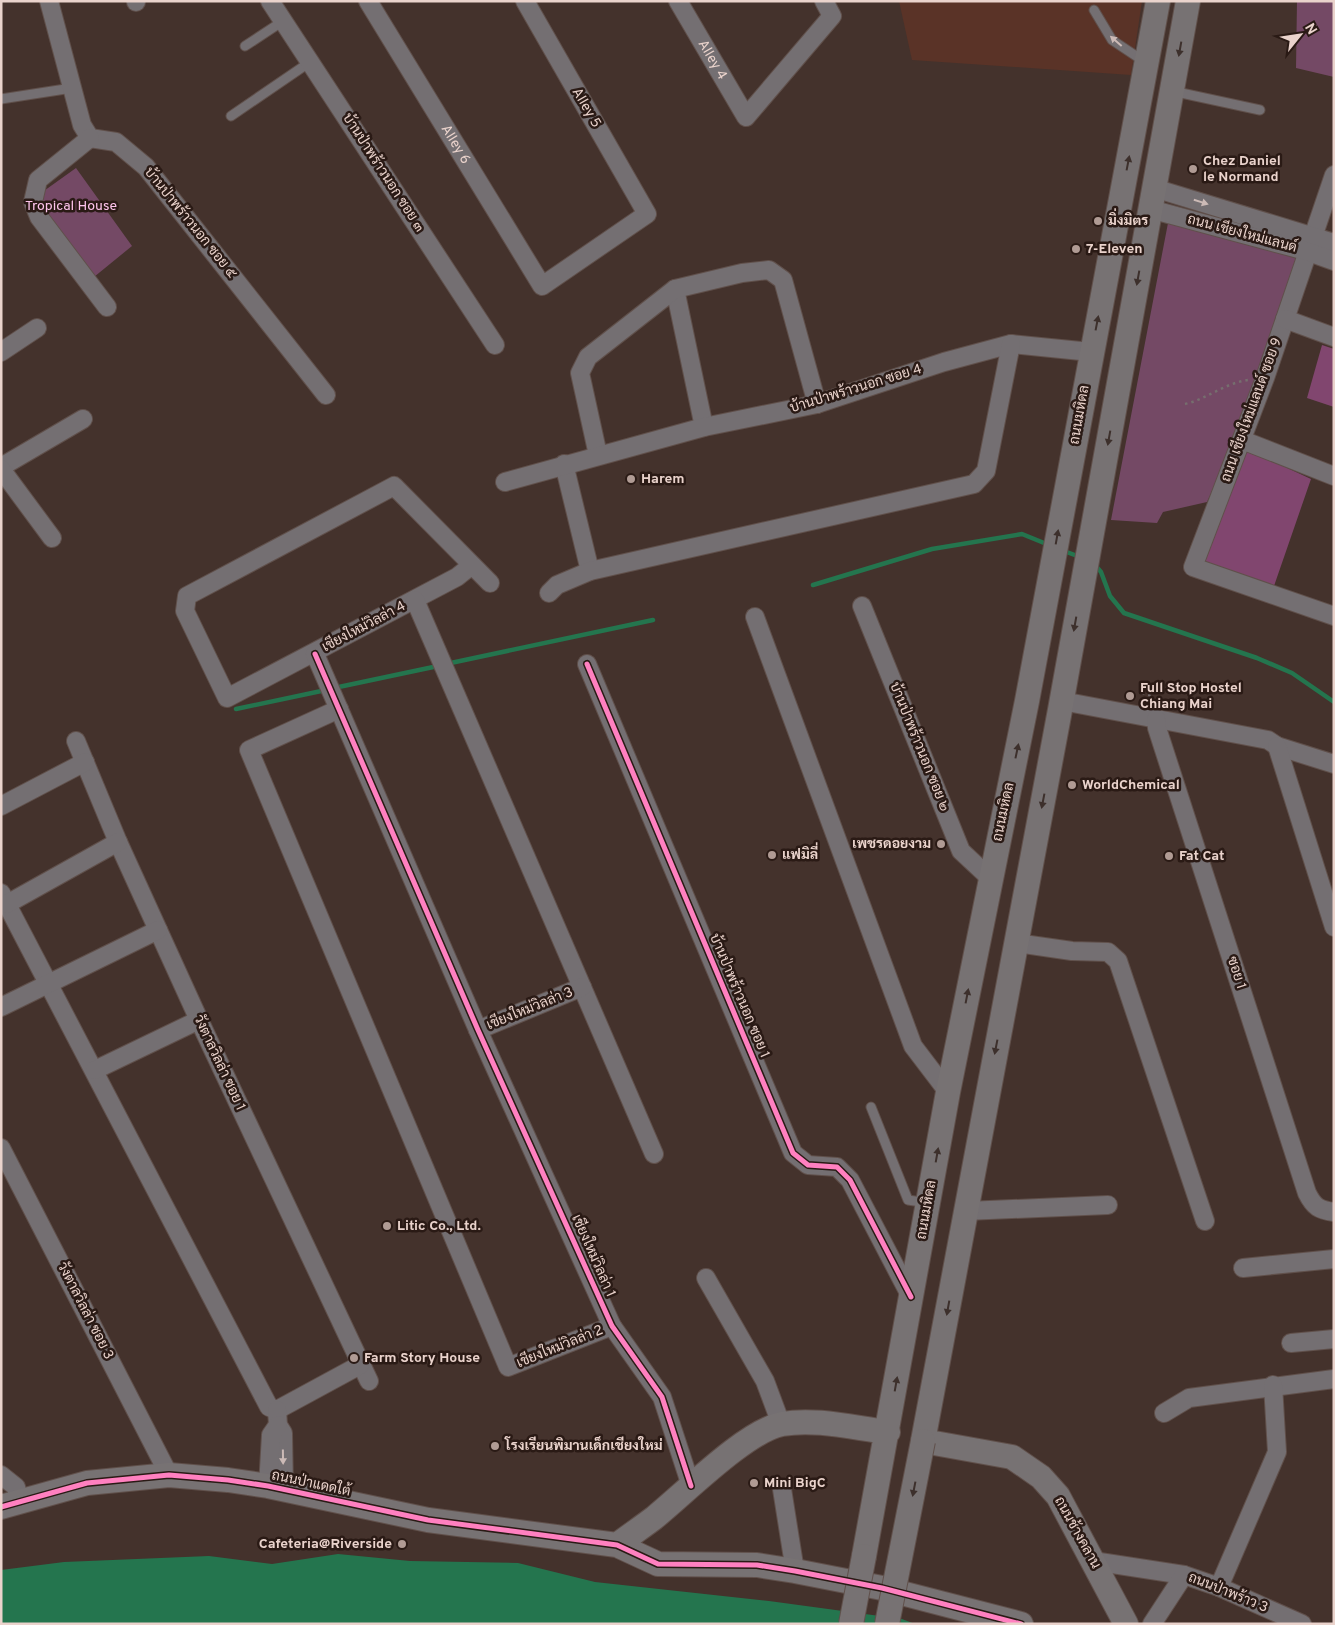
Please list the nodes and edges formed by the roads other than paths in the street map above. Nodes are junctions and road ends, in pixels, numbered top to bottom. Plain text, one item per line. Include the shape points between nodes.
1 (49, 1) edge
2 (270, 1) edge
3 (368, 1) edge
4 (525, 1) edge
5 (678, 1) edge
6 (1158, 1) edge
7 (1188, 1) edge
8 (828, 8) edge
9 (1094, 10) dead end
10 (283, 21) junction
11 (245, 46) dead end
12 (310, 62) junction
13 (1147, 63) junction
14 (72, 88) junction
15 (1172, 91) junction
16 (1, 99) edge
17 (1260, 110) dead end
18 (232, 116) dead end
19 (90, 138) junction
20 (1334, 175) edge
21 (1152, 198) junction
22 (647, 214) joint
23 (1309, 243) junction
24 (1334, 243) edge
25 (1334, 261) edge
26 (675, 289) junction
27 (107, 307) dead end
28 (1285, 319) junction
29 (37, 328) dead end
30 (1334, 337) edge
31 (1011, 344) junction
32 (496, 345) dead end
33 (1, 352) edge
34 (1091, 352) junction
35 (326, 395) dead end
36 (817, 404) junction
37 (83, 419) dead end
38 (704, 427) junction
39 (1242, 440) junction
40 (598, 455) junction
41 (564, 464) junction
42 (1, 468) edge
43 (1334, 476) edge
44 (504, 482) dead end
45 (52, 538) dead end
46 (472, 564) junction
47 (590, 571) junction
48 (490, 583) dead end
49 (549, 593) dead end
50 (415, 600) junction
51 (862, 606) dead end
52 (1334, 616) edge
53 (755, 617) dead end
54 (315, 654) junction
55 (587, 664) dead end
56 (333, 696) junction
57 (1061, 706) junction
58 (1156, 724) junction
59 (76, 741) dead end
60 (1277, 746) junction
61 (85, 762) junction
62 (1334, 764) edge
63 (1, 806) edge
64 (118, 842) junction
65 (991, 878) junction
66 (4, 898) edge
67 (1334, 927) edge
68 (158, 930) junction
69 (1016, 943) junction
70 (49, 983) junction
71 (582, 987) junction
72 (1, 1007) edge
73 (199, 1020) junction
74 (478, 1030) junction
75 (95, 1070) junction
76 (948, 1092) junction
77 (871, 1107) dead end
78 (1, 1148) edge
79 (654, 1154) dead end
80 (929, 1203) junction
81 (1108, 1205) dead end
82 (966, 1211) junction
83 (1334, 1212) edge
84 (1205, 1222) dead end
85 (1334, 1259) edge
86 (1243, 1268) dead end
87 (706, 1278) dead end
88 (911, 1297) junction
89 (612, 1326) junction
90 (1334, 1339) edge
91 (1291, 1343) dead end
92 (360, 1364) junction
93 (1334, 1378) edge
94 (369, 1381) dead end
95 (1273, 1385) junction
96 (1164, 1413) dead end
97 (274, 1414) junction
98 (781, 1424) junction
99 (888, 1432) junction
100 (923, 1441) junction
101 (1, 1475) edge
102 (169, 1475) junction
103 (691, 1486) junction
104 (276, 1488) junction
105 (782, 1489) dead end
106 (10, 1504) edge
107 (617, 1545) junction
108 (1093, 1560) junction
109 (794, 1572) junction
110 (1184, 1575) junction
111 (1219, 1587) junction
112 (851, 1624) edge
113 (887, 1624) edge
114 (1021, 1624) edge
115 (1126, 1624) edge
116 (1152, 1624) edge
117 (1302, 1624) edge

1 - 14 street
2 - 10 street, บ้านป่าพร้าวนอก ซอย ๓
3 - 22 street, Alley 6 via 542,286
4 - 22 street, Alley 5
5 - 8 street, Alley 4 via 746,117
6 - 13 main road, ถนนมหิดล
7 -> 15 main road
13 -> 9 lane via 1112,40
10 - 11 lane
10 - 12 street, บ้านป่าพร้าวนอก ซอย ๓
12 - 18 lane
12 - 32 street, บ้านป่าพร้าวนอก ซอย ๓
34 -> 13 main road, ถนนมหิดล
14 - 16 lane
14 - 19 street via 82,125
15 - 17 lane
15 - 21 main road
19 - 27 street via 38,180 32,202 39,217
19 - 35 street, บ้านป่าพร้าวนอก ซอย ๕ via 116,142 146,167
20 - 23 street, ถนน เชียงใหม่แลนด์ ซอย 9
21 - 23 street, ถนน เชียงใหม่แลนด์
21 -> 57 main road
23 - 24 street, ถนน เชียงใหม่แลนด์
23 - 25 street, ถนน เชียงใหม่แลนด์
23 - 28 street, ถนน เชียงใหม่แลนด์ ซอย 9
26 - 36 street via 769,270 783,280
26 - 38 street
26 - 40 street via 588,357 580,373
28 - 30 street
28 - 39 street, ถนน เชียงใหม่แลนด์ ซอย 9
29 - 33 street
31 - 34 street, บ้านป่าพร้าวนอก ซอย 4
31 - 36 street, บ้านป่าพร้าวนอก ซอย 4 via 944,362
31 - 47 street via 986,471 974,484
65 -> 34 main road, ถนนมหิดล
36 - 38 street, บ้านป่าพร้าวนอก ซอย 4
37 - 42 street
38 - 40 street, บ้านป่าพร้าวนอก ซอย 4
39 - 43 street
39 - 52 street, ถนน เชียงใหม่แลนด์ ซอย 9 via 1193,566
40 - 41 street, บ้านป่าพร้าวนอก ซอย 4
41 - 44 street, บ้านป่าพร้าวนอก ซอย 4
41 - 47 street
42 - 45 street
46 - 48 street
46 - 50 street, เชียงใหม่วิลล่า 4 via 457,577
46 - 54 street, เชียงใหม่วิลล่า 4 via 394,486 187,596 185,611 227,698
47 - 49 street via 557,585
50 - 54 street, เชียงใหม่วิลล่า 4
50 - 71 street
51 - 65 street, บ้านป่าพร้าวนอก ซอย ๒ via 961,852
53 - 76 street via 913,1046
54 - 56 street, เชียงใหม่วิลล่า 1
55 - 88 street, บ้านป่าพร้าวนอก ซอย 1 via 793,1153 808,1165 837,1167 850,1180
56 - 74 street, เชียงใหม่วิลล่า 1
56 - 89 street, เชียงใหม่วิลล่า 2 via 249,750 508,1367
57 - 58 street
57 -> 69 main road
58 - 60 street via 1269,748
58 - 83 street, ซอย 1 via 1307,1193 1312,1204 1321,1210
59 - 61 street, วังตาลวิลล่า ซอย 1
60 - 62 street
60 - 67 street
61 - 63 street
61 - 64 street, วังตาลวิลล่า ซอย 1
64 - 66 street
64 - 68 street, วังตาลวิลล่า ซอย 1
76 -> 65 main road, ถนนมหิดล
66 - 70 street
68 - 70 street
68 - 73 street, วังตาลวิลล่า ซอย 1
69 -> 82 main road
69 - 84 street via 1072,951 1108,952 1118,961
70 - 72 street
70 - 75 street
71 - 74 street, เชียงใหม่วิลล่า 3
71 - 79 street
73 - 75 street
73 - 92 street, วังตาลวิลล่า ซอย 1
74 - 89 street, เชียงใหม่วิลล่า 1
75 - 97 street
80 -> 76 main road, ถนนมหิดล
77 - 80 lane via 908,1200
78 - 102 street, วังตาลวิลล่า ซอย 3
80 - 88 main road, ถนนมหิดล
81 - 82 street
82 -> 100 main road
85 - 86 street
87 - 98 street via 765,1382
99 -> 88 main road, ถนนมหิดล
89 - 103 street, เชียงใหม่วิลล่า 1 via 662,1397
90 - 91 street
92 - 94 street, วังตาลวิลล่า ซอย 1
92 - 97 street
93 - 95 street
95 - 96 street via 1189,1398
95 - 111 street via 1277,1452
97 - 104 street via 283,1433
98 - 99 main road via 812,1422
98 - 103 main road via 743,1444
99 - 112 main road, ถนนมหิดล, bridge
100 - 108 main road, ถนนช้างคลาน via 1012,1457 1040,1477 1058,1496
100 -> 113 main road, bridge
101 - 106 street via 16,1487
102 - 104 main road, ถนนป่าแดดใต้
102 - 106 main road, ถนนป่าแดดใต้ via 87,1483
103 - 107 main road
104 - 107 main road, ถนนป่าแดดใต้ via 428,1520
105 - 109 street
107 - 109 main road, ถนนป่าแดดใต้ via 658,1564 757,1565
108 - 110 street, ถนนป่าพร้าว 3
108 - 115 main road, ถนนช้างคลาน
109 - 114 main road, ถนนป่าแดดใต้ via 882,1588
110 - 111 street, ถนนป่าพร้าว 3
110 - 116 street
111 - 117 street, ถนนป่าพร้าว 3

